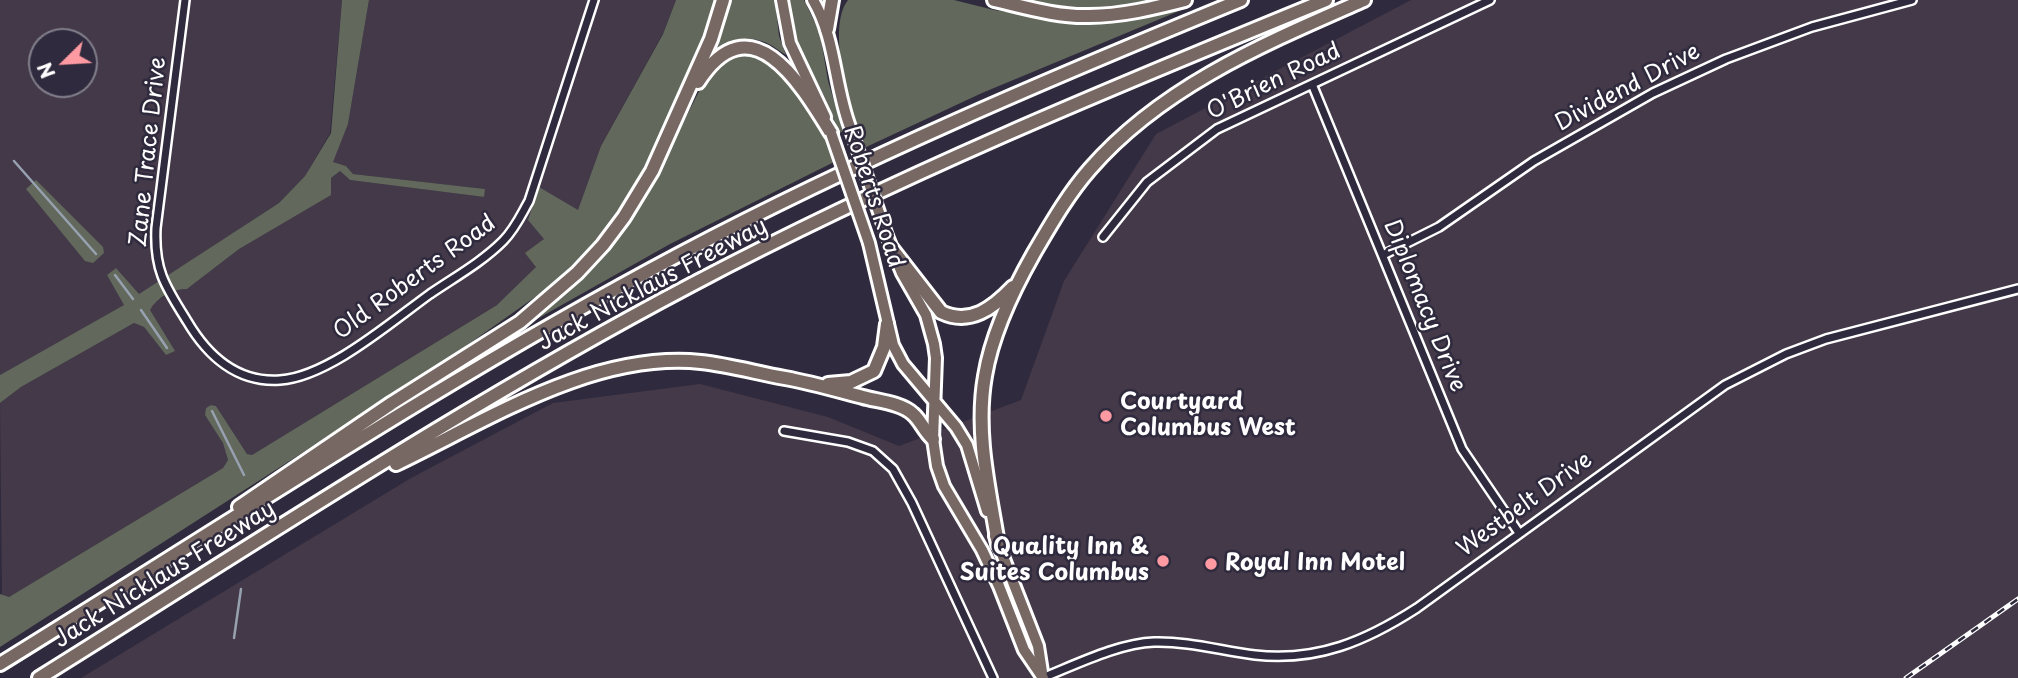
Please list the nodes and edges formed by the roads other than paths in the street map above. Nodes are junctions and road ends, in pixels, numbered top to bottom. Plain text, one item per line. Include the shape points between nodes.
1 (185, 0) edge
2 (594, 0) edge
3 (723, 0) edge
4 (782, 0) edge
5 (813, 0) edge
6 (832, 0) edge
7 (994, 0) edge
8 (1185, 0) edge
9 (1241, 0) edge
10 (1326, 0) edge
11 (1364, 0) edge
12 (1490, 0) edge
13 (1912, 0) edge
14 (827, 29) junction
15 (1312, 84) junction
16 (684, 100) junction
17 (831, 133) junction
18 (1103, 237) dead end
19 (889, 242) junction
20 (1383, 255) junction
21 (1017, 283) junction
22 (2018, 289) edge
23 (887, 324) junction
24 (269, 380) joint
25 (820, 384) junction
26 (934, 401) junction
27 (784, 431) dead end
28 (933, 439) junction
29 (330, 497) junction
30 (1519, 533) junction
31 (198, 540) junction
32 (998, 544) junction
33 (0, 664) edge
34 (39, 678) edge
35 (993, 678) edge
36 (1043, 678) edge

1 - 24 street, Zane Trace Drive via 156,257 169,292 206,349 238,372
2 - 24 street, Old Roberts Road via 529,201 514,230 490,253 346,353 303,377
3 - 16 highway
4 - 17 main road, Roberts Road via 790,43
5 - 14 main road, Roberts Road
6 - 14 highway
7 - 8 highway via 1088,16
9 - 31 highway, Jack Nicklaus Freeway via 905,142 678,255 488,361
10 - 29 highway, Jack Nicklaus Freeway via 1085,99 844,208 690,286 536,372
11 - 21 highway via 1216,70 1147,114 1089,170
12 - 15 street, O'Brien Road
13 - 20 street, Dividend Drive via 1812,27 1653,93 1534,161 1439,227
14 - 19 main road, Roberts Road, bridge via 839,96
15 - 18 street, O'Brien Road via 1217,129 1147,182
15 - 20 street, Diplomacy Drive
16 - 17 highway via 719,53 737,46 757,46 772,52 792,72
16 - 31 highway via 637,196 577,273 520,322 332,442
17 - 23 main road, Roberts Road, bridge via 869,243
19 - 21 highway via 941,312 950,317 987,311
19 - 26 main road, Roberts Road via 930,329 936,358
20 - 30 street, Diplomacy Drive via 1462,449
21 - 32 highway via 984,378 983,462
22 - 30 street, Westbelt Drive via 1826,339 1758,367 1695,404
23 - 25 highway via 874,372 851,382
23 - 26 main road, Roberts Road via 898,354
25 - 28 highway via 913,413
25 - 29 highway via 701,362 605,371 522,402
26 - 28 main road, Roberts Road
26 - 32 main road, Roberts Road via 972,456
27 - 35 street via 848,442 873,451 893,469
28 - 36 main road, Roberts Road via 944,486 982,550 1024,650
29 - 34 highway, Jack Nicklaus Freeway
30 - 36 street, Westbelt Drive via 1392,625 1349,644 1273,656 1155,642 1130,644
31 - 33 highway, Jack Nicklaus Freeway
32 - 36 main road, Roberts Road via 1038,646

